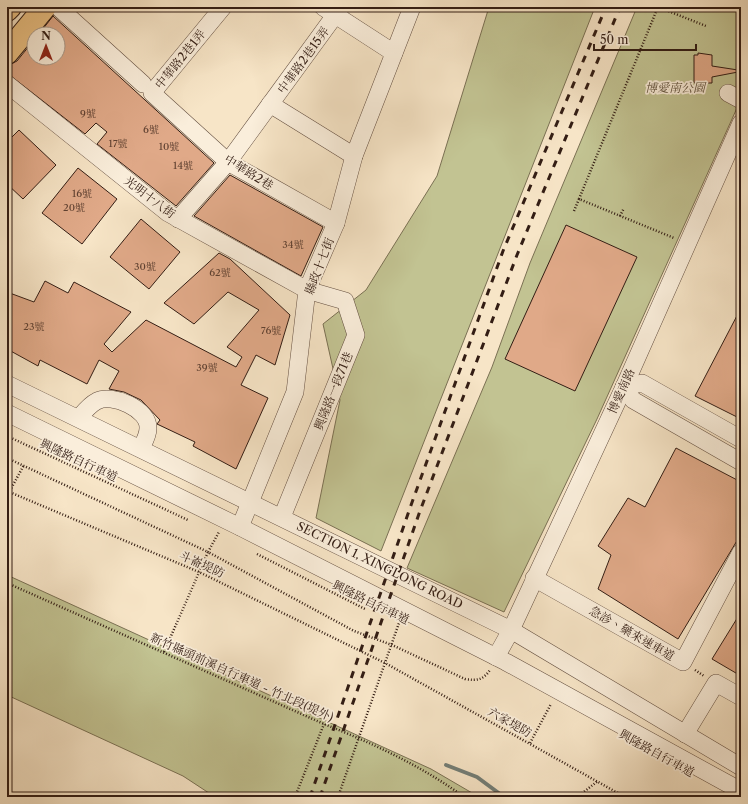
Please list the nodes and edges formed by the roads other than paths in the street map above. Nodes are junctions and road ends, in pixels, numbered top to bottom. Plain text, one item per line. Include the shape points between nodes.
1 (10, 7) edge
2 (45, 7) edge
3 (58, 7) edge
4 (223, 7) edge
5 (412, 7) edge
6 (7, 10) edge
7 (333, 10) edge
8 (7, 53) edge
9 (394, 53) junction
10 (7, 84) edge
11 (148, 89) junction
12 (270, 104) junction
13 (741, 123) edge
14 (354, 156) junction
15 (228, 162) junction
16 (178, 219) junction
17 (336, 223) junction
18 (307, 290) junction
19 (7, 384) edge
20 (624, 387) junction
21 (7, 413) edge
22 (78, 418) junction
23 (741, 439) edge
24 (141, 448) junction
25 (741, 462) edge
26 (251, 502) junction
27 (282, 517) junction
28 (240, 527) junction
29 (741, 552) edge
30 (534, 578) junction
31 (511, 630) junction
32 (493, 667) junction
33 (741, 697) edge
34 (685, 734) junction
35 (741, 767) edge
36 (741, 791) edge

1 - 6 main road
2 - 8 main road
3 - 11 street, 中華路2巷
4 - 11 street, 中華路2巷1弄
5 - 9 street, 縣政十七街
7 - 9 street
7 - 12 street, 中華路2巷15弄
9 - 14 street, 縣政十七街
10 - 16 street, 光明十八街
11 - 15 street, 中華路2巷
12 - 14 street, 中華路2巷15弄
12 - 15 street, 中華路2巷15弄
13 - 20 street, 博愛南路
14 - 17 street, 縣政十七街
15 - 16 street, 中華路2巷15弄
15 - 17 street, 中華路2巷
16 - 18 street, 光明十八街
17 - 18 street, 縣政十七街
18 - 26 street, 縣政十七街 via 295,392
18 - 27 street, 興隆路一段71巷 via 345,301 356,335
19 - 22 street, SECTION 1, XINGLONG ROAD
20 - 23 street via 642,383
20 - 25 street via 634,400
20 - 30 street, 博愛南路
21 - 28 street via 221,527
22 - 24 street, SECTION 1, XINGLONG ROAD
22 - 24 street via 97,401 110,398 124,402 141,412 149,426
24 - 26 street, SECTION 1, XINGLONG ROAD
26 - 27 street, SECTION 1, XINGLONG ROAD
26 - 28 street, 縣政十七街
27 - 31 street, SECTION 1, XINGLONG ROAD
28 - 32 street via 404,609
29 - 30 street, 急診、藥來速車道 via 683,662
30 - 31 street, 博愛南路
31 - 32 street, 博愛南路
31 - 34 street, SECTION 1, XINGLONG ROAD
32 - 36 street
33 - 34 street via 716,683
34 - 35 street, SECTION 1, XINGLONG ROAD

